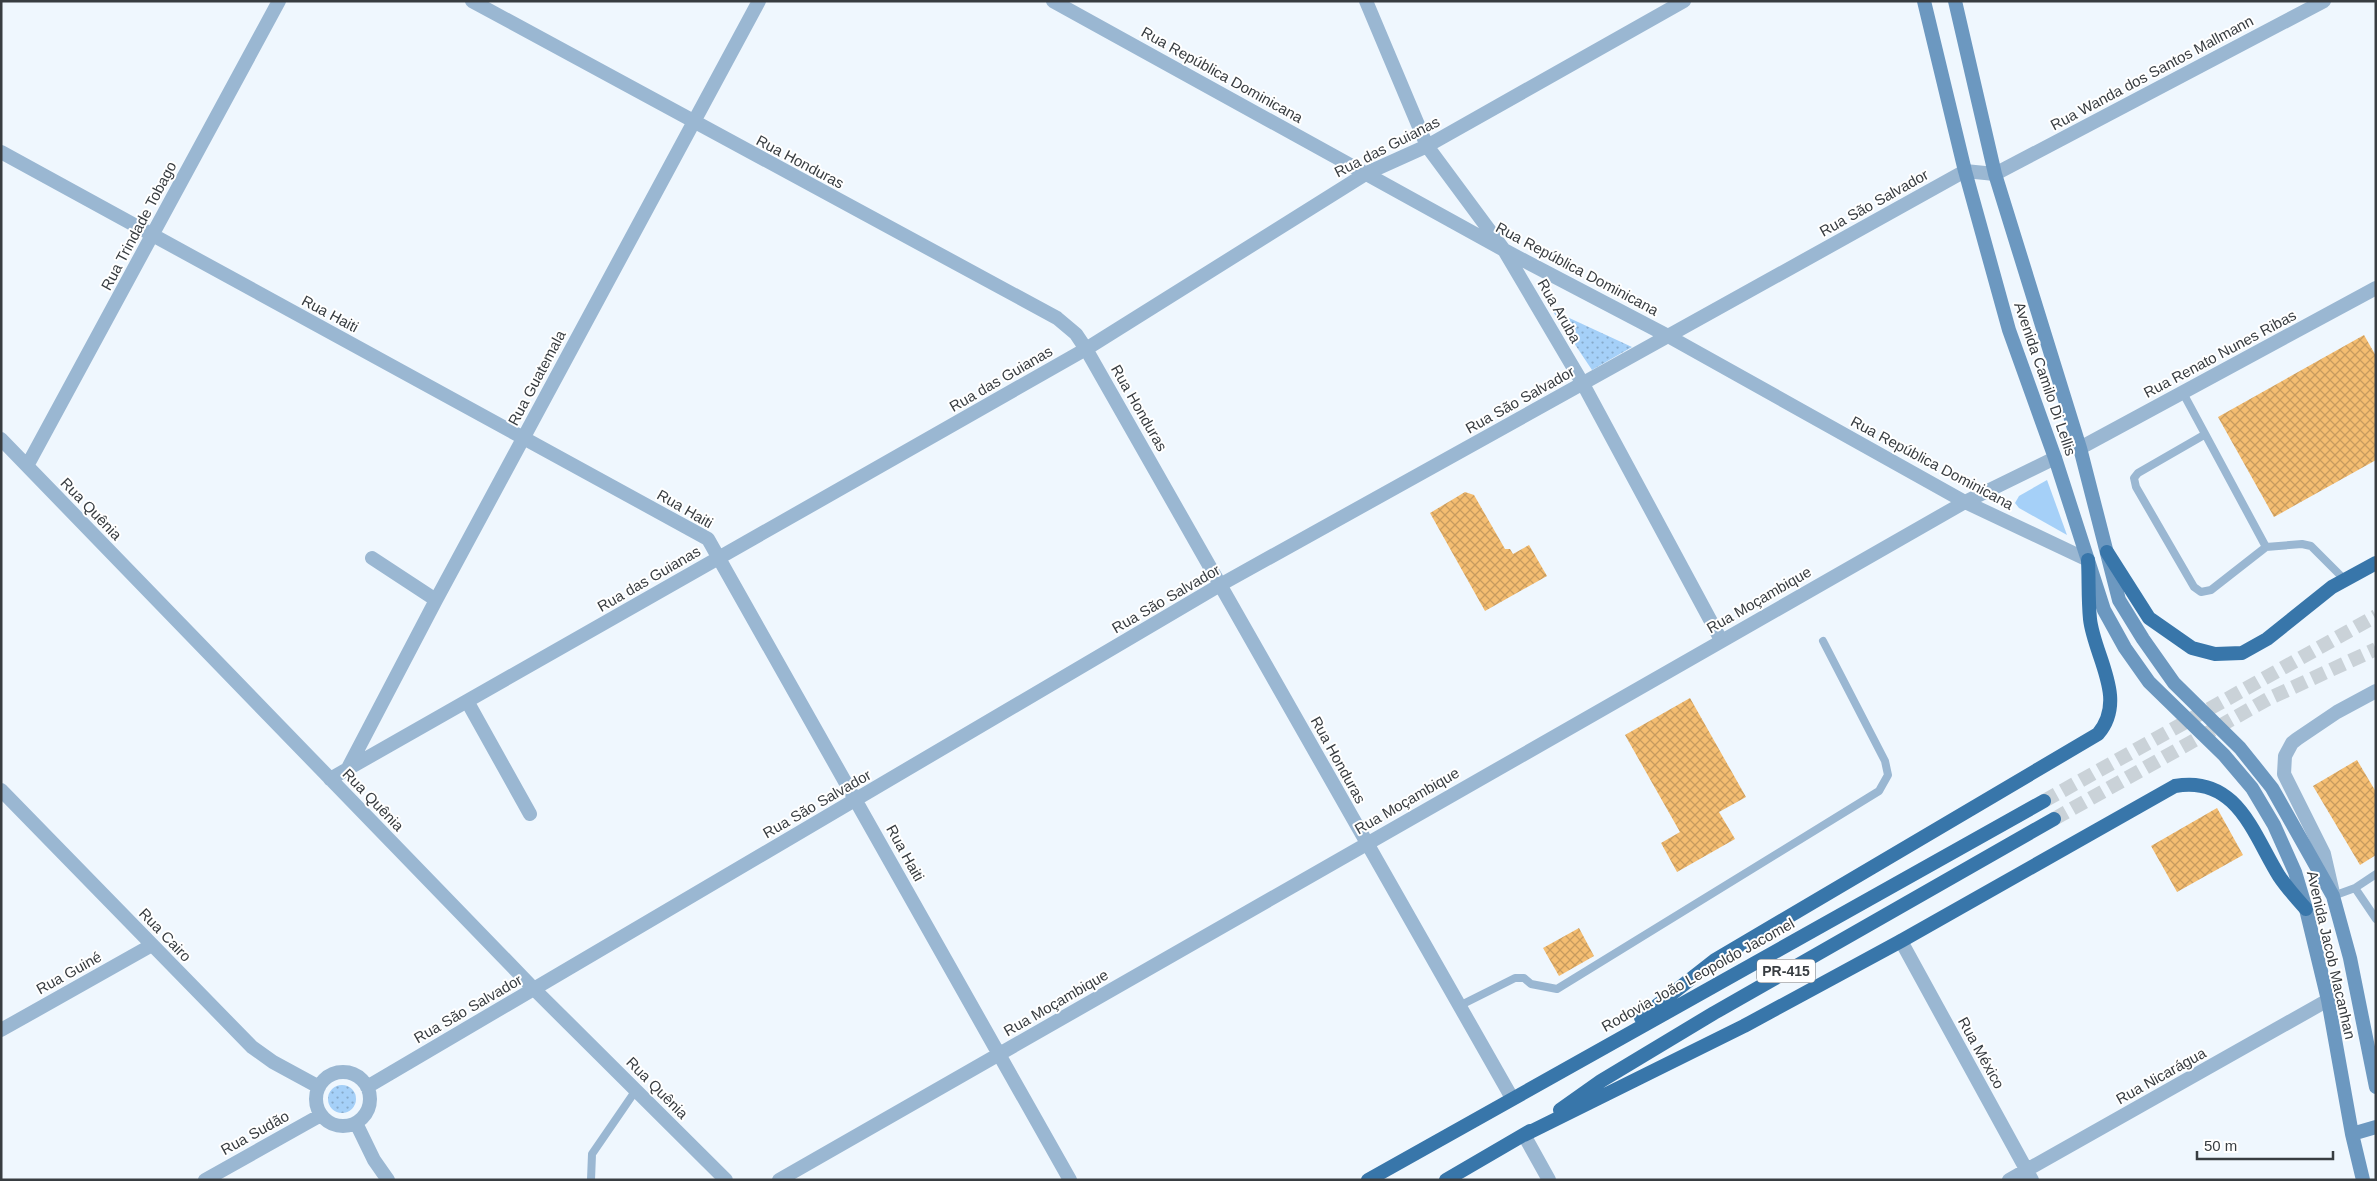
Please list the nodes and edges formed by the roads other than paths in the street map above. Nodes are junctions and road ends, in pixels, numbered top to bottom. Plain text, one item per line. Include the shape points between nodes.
1 (279, 1) edge
2 (472, 1) edge
3 (759, 1) edge
4 (1053, 1) edge
5 (1366, 1) edge
6 (1684, 1) edge
7 (1924, 1) edge
8 (1956, 1) edge
9 (2324, 1) edge
10 (1665, 6) edge
11 (693, 122) junction
12 (1427, 146) junction
13 (1, 152) edge
14 (1965, 171) junction
15 (1367, 173) junction
16 (1996, 174) junction
17 (152, 236) junction
18 (1504, 250) junction
19 (2376, 288) edge
20 (1668, 336) junction
21 (1086, 349) junction
22 (1582, 384) junction
23 (2183, 392) junction
24 (2204, 435) junction
25 (524, 438) junction
26 (1, 439) edge
27 (2080, 448) junction
28 (2055, 458) junction
29 (27, 466) junction
30 (1965, 502) junction
31 (2266, 547) junction
32 (2107, 552) junction
33 (372, 558) dead end
34 (720, 558) junction
35 (2088, 560) junction
36 (2376, 563) edge
37 (2345, 580) junction
38 (1220, 585) junction
39 (436, 600) junction
40 (1721, 640) junction
41 (1823, 641) dead end
42 (2376, 691) edge
43 (467, 701) junction
44 (2216, 724) joint
45 (2204, 734) joint
46 (347, 770) junction
47 (330, 780) junction
48 (1, 790) edge
49 (856, 800) junction
50 (2044, 801) tunnel mouth
51 (530, 814) dead end
52 (2054, 819) tunnel mouth
53 (1366, 843) junction
54 (2376, 874) edge
55 (2355, 888) junction
56 (2333, 896) junction
57 (2306, 910) junction
58 (2376, 919) edge
59 (1901, 941) junction
60 (152, 945) junction
61 (534, 989) junction
62 (2328, 1000) junction
63 (1460, 1005) junction
64 (1, 1030) edge
65 (1603, 1047) junction
66 (998, 1054) junction
67 (319, 1087) junction
68 (367, 1087) junction
69 (2376, 1087) edge
70 (636, 1090) junction
71 (1512, 1098) junction
72 (321, 1115) junction
73 (356, 1123) junction
74 (2376, 1127) edge
75 (2352, 1134) junction
76 (1524, 1135) junction
77 (2029, 1175) edge
78 (205, 1180) edge
79 (388, 1180) edge
80 (591, 1180) edge
81 (726, 1180) edge
82 (779, 1180) edge
83 (1070, 1180) edge
84 (1368, 1180) edge
85 (1446, 1180) edge
86 (1549, 1180) edge
87 (2009, 1180) edge
88 (2363, 1180) edge

1 - 17 street, Rua Trindade Tobago
2 - 11 street, Rua Honduras
3 - 11 street, Rua Guatemala
4 - 15 street, Rua República Dominicana
5 - 12 street, Rua Aruba
6 - 10 street, Rua das Guianas
7 - 14 main road, Avenida Camilo Di Lellis
8 - 16 main road, Avenida Camilo Di Lellis
9 - 16 street, Rua Wanda dos Santos Mallmann
10 - 12 street, Rua das Guianas
11 - 21 street, Rua Honduras via 1057,318 1076,334
11 - 25 street, Rua Guatemala
12 - 15 street, Rua das Guianas
12 - 18 street, Rua Aruba
13 - 17 street, Rua Haiti
14 - 16 street
14 - 20 street, Rua São Salvador
14 - 28 main road, Avenida Camilo Di Lellis via 2009,330
15 - 18 street, Rua República Dominicana
15 - 21 street, Rua das Guianas
16 - 27 main road, Avenida Camilo Di Lellis
17 - 25 street, Rua Haiti
17 - 29 street, Rua Trindade Tobago
18 - 20 street, Rua República Dominicana
18 - 22 street, Rua Aruba
19 - 23 street, Rua Renato Nunes Ribas
20 - 22 street, Rua São Salvador
20 - 30 street, Rua República Dominicana
21 - 34 street, Rua das Guianas
21 - 38 street, Rua Honduras
22 - 38 street, Rua São Salvador
22 - 40 street, Rua Aruba
23 - 24 lane
23 - 27 street, Rua Renato Nunes Ribas
24 - 31 lane
24 - 31 lane via 2138,473 2134,478 2136,487 2194,587 2201,592 2211,590
25 - 34 street, Rua Haiti via 708,539
25 - 39 street, Rua Guatemala
26 - 29 street, Rua Quênia
27 - 32 main road, Avenida Camilo Di Lellis
28 - 30 street, Rua Moçambique
28 - 35 main road, Avenida Camilo Di Lellis
29 - 47 street, Rua Quênia
30 - 35 street, Rua República Dominicana
30 - 40 street, Rua Moçambique
31 - 37 lane via 2311,546
32 - 37 highway via 2149,618 2192,648 2215,654 2242,653 2267,639 2317,598
32 - 44 main road, Avenida Camilo Di Lellis via 2119,600 2142,639 2174,684
33 - 39 street
34 - 43 street, Rua das Guianas
34 - 49 street, Rua Haiti
35 - 45 main road, Avenida Camilo Di Lellis via 2104,610 2125,648 2149,682
35 - 65 highway via 2090,620 2106,672 2110,698 2108,719 2098,734 1715,960
36 - 37 highway
38 - 49 street, Rua São Salvador
38 - 53 street, Rua Honduras
39 - 46 street, Rua Guatemala
40 - 53 street, Rua Moçambique
41 - 63 lane via 1885,760 1888,775 1879,791 1557,989 1516,978
42 - 56 street via 2297,739 2285,756 2284,774 2324,854
43 - 46 street, Rua das Guianas
43 - 51 street
44 - 56 main road, Avenida Jacob Macanhan via 2272,788
45 - 57 main road, Avenida Jacob Macanhan via 2252,788 2274,825 2295,872
46 - 47 street, Rua das Guianas
47 - 61 street, Rua Quênia
48 - 60 street, Rua Cairo
49 - 61 street, Rua São Salvador
49 - 66 street, Rua Haiti
50 - 65 highway, Rodovia João Leopoldo Jacomel / PR-415
52 - 76 highway, PR-415 via 1714,1013 1601,1081
53 - 63 street, Rua Honduras
53 - 66 street, Rua Moçambique
54 - 55 lane
55 - 56 lane
55 - 58 lane
56 - 69 main road, Avenida Jacob Macanhan via 2350,958
57 - 59 highway via 2281,879 2236,804 2212,787 2187,784 2162,791
57 - 62 main road, Avenida Jacob Macanhan
59 - 76 highway via 1744,1026
59 - 77 street, Rua México
60 - 64 street, Rua Guiné
60 - 67 street, Rua Cairo via 252,1047
61 - 68 street, Rua São Salvador
61 - 70 street, Rua Quênia
62 - 75 main road, Avenida Jacob Macanhan
62 - 77 street, Rua Nicarágua
63 - 71 street, Rua Honduras
65 - 71 highway, Rodovia João Leopoldo Jacomel / PR-415
66 - 82 street, Rua Moçambique
66 - 83 street, Rua Haiti
67 - 68 street via 331,1075 346,1072 361,1078
67 - 72 street via 316,1101
68 - 73 street via 369,1107
70 - 80 lane via 592,1154
70 - 81 street, Rua Quênia
71 - 84 highway, Rodovia João Leopoldo Jacomel / PR-415
72 - 73 street via 338,1125
72 - 78 street, Rua Sudão
73 - 79 street
74 - 75 main road
75 - 88 main road, Avenida Jacob Macanhan
76 - 85 highway, PR-415
76 - 86 street
77 - 87 street, Rua Nicarágua

